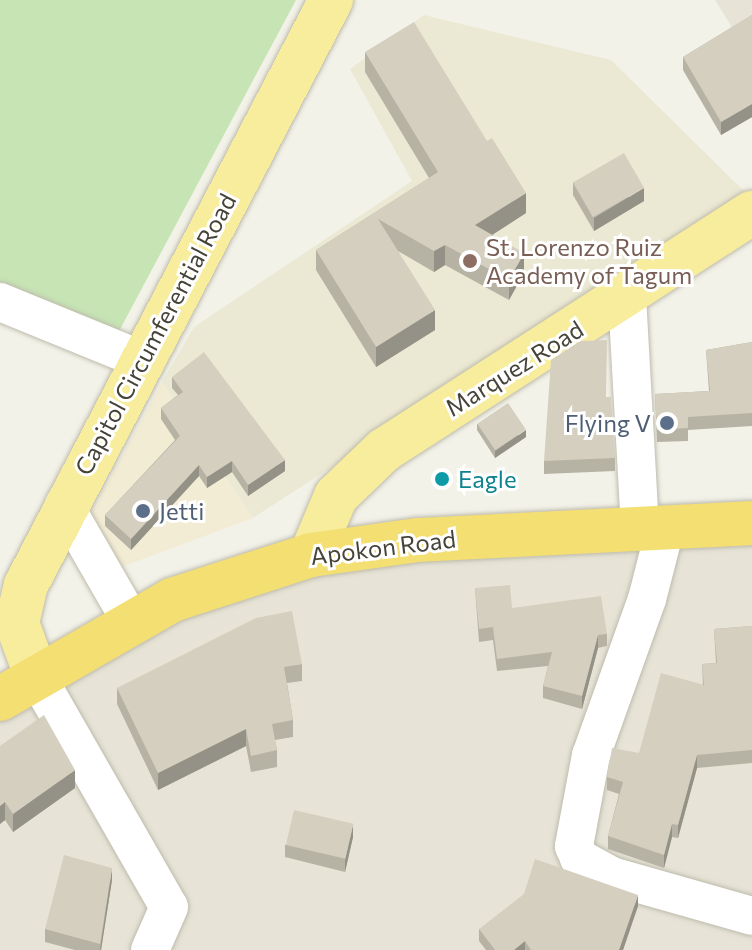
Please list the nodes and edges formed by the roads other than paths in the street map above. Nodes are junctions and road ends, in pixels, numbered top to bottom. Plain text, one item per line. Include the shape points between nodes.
1 (331, 0) edge
2 (752, 213) edge
3 (627, 296) junction
4 (0, 302) edge
5 (142, 360) junction
6 (64, 505) junction
7 (752, 523) edge
8 (652, 529) junction
9 (311, 555) junction
10 (130, 620) junction
11 (36, 675) junction
12 (0, 699) edge
13 (752, 916) edge
14 (150, 950) edge

1 - 5 main road, Capitol Circumferential Road
2 - 3 main road, Marquez Road
3 - 8 street
3 - 9 main road, Marquez Road via 353,475 329,509
4 - 5 street
5 - 6 main road, Capitol Circumferential Road
6 - 10 street
6 - 11 main road, Capitol Circumferential Road via 26,585 17,623
7 - 8 highway, Apokon Road
8 - 9 highway, Apokon Road via 418,540
8 - 13 street via 647,599 591,755 574,846 579,858 611,876
9 - 10 highway, Apokon Road via 215,582
10 - 11 highway, Apokon Road
11 - 12 highway, Apokon Road
11 - 14 street via 169,907

